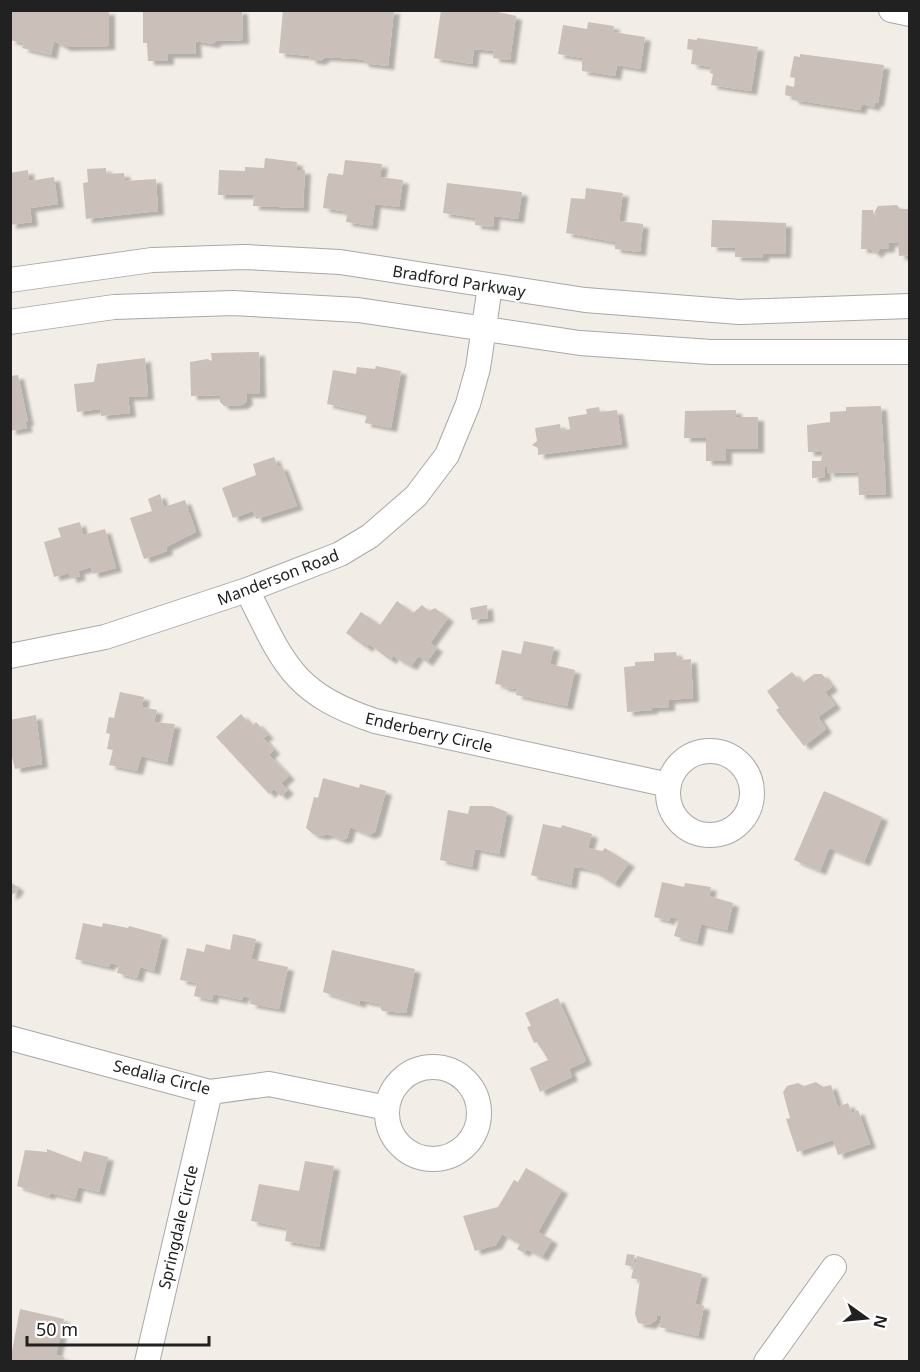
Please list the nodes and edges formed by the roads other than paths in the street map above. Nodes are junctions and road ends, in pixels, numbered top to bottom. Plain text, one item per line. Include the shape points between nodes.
1 (891, 10) edge
2 (909, 14) edge
3 (10, 280) edge
4 (490, 286) junction
5 (909, 306) edge
6 (10, 322) edge
7 (484, 329) junction
8 (909, 352) edge
9 (247, 590) junction
10 (10, 656) edge
11 (669, 786) dead end
12 (10, 1038) edge
13 (210, 1092) junction
14 (387, 1108) dead end
15 (834, 1267) dead end
16 (147, 1362) edge
17 (766, 1362) edge

1 - 2 street
3 - 4 street, Bradford Parkway via 152,260 245,257 340,262
4 - 5 street, Bradford Parkway via 585,300 739,312
4 - 7 street, Manderson Road
6 - 7 street via 114,307 233,303 358,310
7 - 8 street via 580,343 711,352
7 - 9 street, Manderson Road via 478,368 464,414 447,455 416,496 370,536 340,554
9 - 10 street, Manderson Road via 105,637
9 - 11 street, Enderberry Circle via 278,653 301,683 337,708 375,721
12 - 13 street, Sedalia Circle
13 - 14 street, Sedalia Circle via 269,1084
13 - 16 street, Springdale Circle
15 - 17 street

